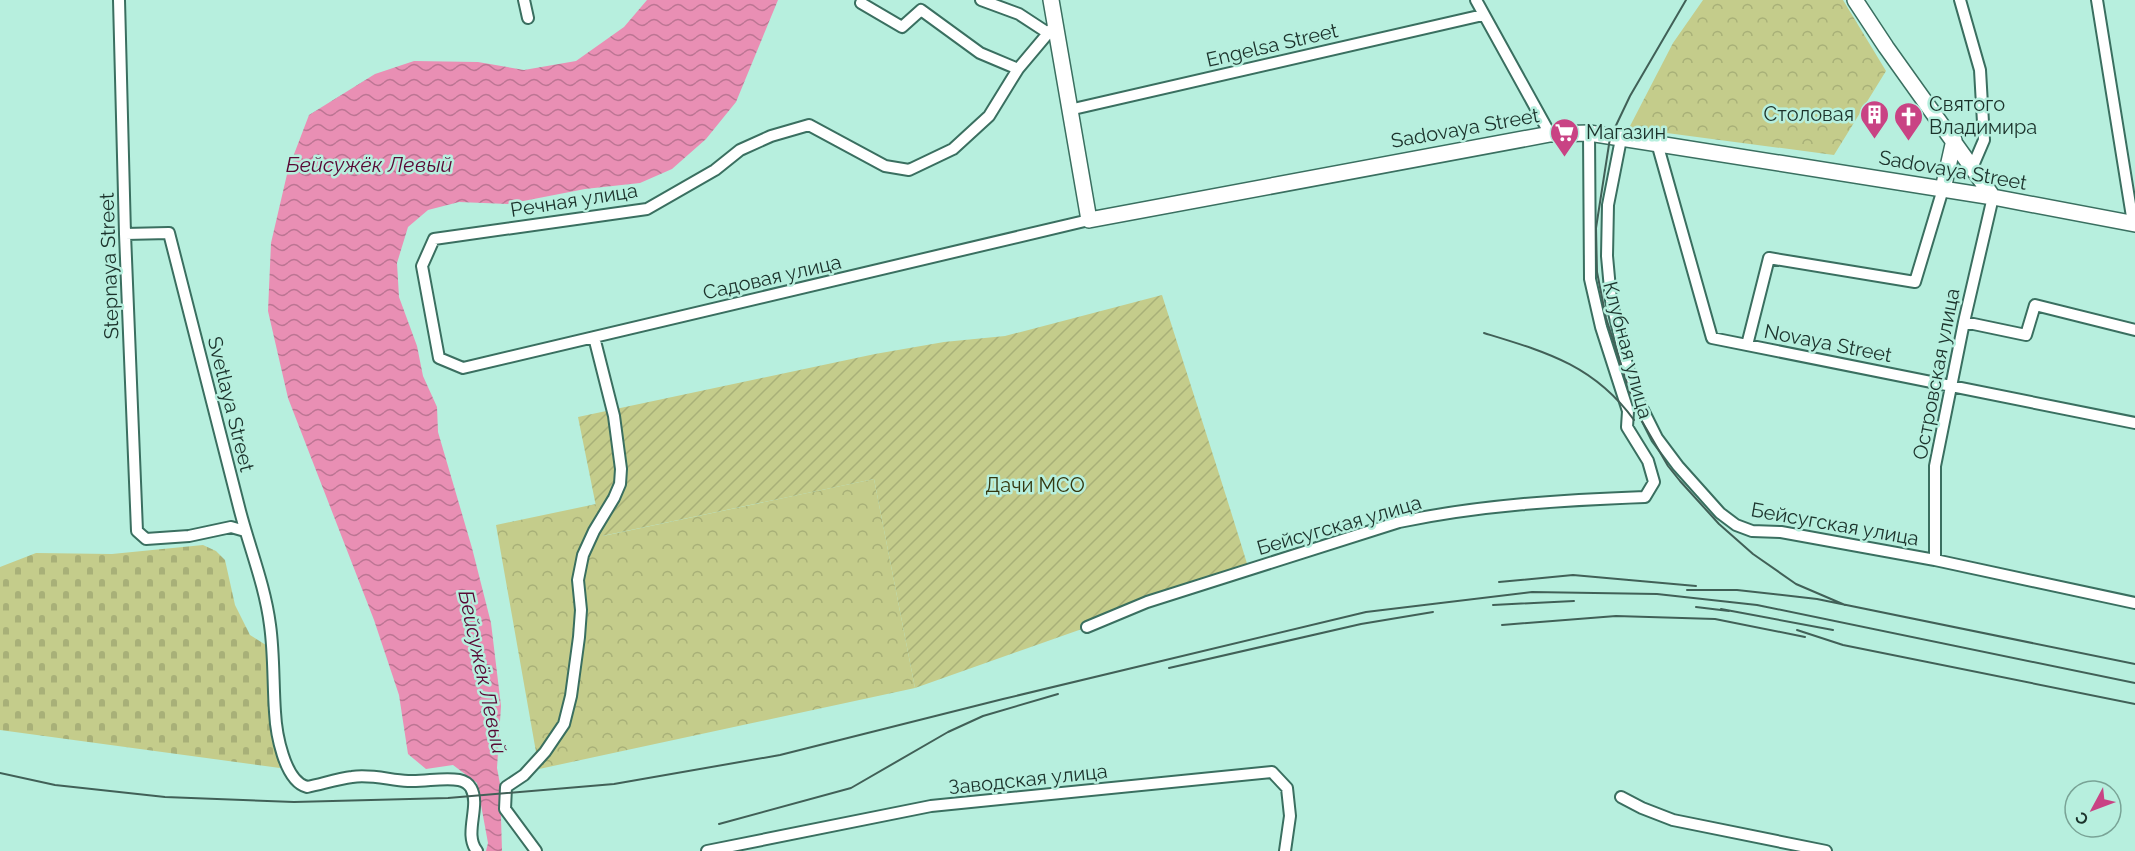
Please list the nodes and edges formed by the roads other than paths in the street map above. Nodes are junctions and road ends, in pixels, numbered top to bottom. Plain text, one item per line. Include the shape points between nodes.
1 (119, 0) edge
2 (524, 0) edge
3 (981, 0) edge
4 (1052, 0) edge
5 (1476, 0) edge
6 (1855, 0) edge
7 (1960, 0) edge
8 (2097, 0) edge
9 (861, 3) dead end
10 (1483, 15) junction
11 (528, 18) dead end
12 (1052, 29) junction
13 (1018, 69) junction
14 (1069, 110) junction
15 (1589, 133) junction
16 (1550, 134) junction
17 (1621, 139) junction
18 (1954, 140) junction
19 (1657, 143) junction
20 (1972, 168) junction
21 (1942, 189) junction
22 (1993, 197) junction
23 (1089, 220) junction
24 (2134, 223) edge
25 (125, 234) junction
26 (1964, 322) junction
27 (2135, 330) edge
28 (594, 337) junction
29 (1747, 345) junction
30 (463, 368) joint
31 (1951, 386) junction
32 (2135, 423) edge
33 (1645, 496) joint
34 (245, 531) junction
35 (1935, 560) junction
36 (2135, 603) edge
37 (1087, 627) dead end
38 (1621, 797) dead end
39 (477, 851) edge
40 (536, 851) edge
41 (706, 851) edge
42 (1285, 851) edge
43 (1826, 851) edge

1 - 25 street, Stepnaya Street
2 - 11 street
3 - 12 street
4 - 12 street
5 - 10 street
6 - 18 street
7 - 20 street via 1980,70 1984,140
8 - 24 street
9 - 13 street via 902,27 921,10 980,53
10 - 14 street, Engelsa Street
10 - 16 street
12 - 13 street, Речная улица
12 - 14 street
13 - 30 street, Речная улица via 989,116 953,149 909,170 885,166 808,125 740,150 715,170 647,209 434,239 422,266 439,358
14 - 23 street
15 - 16 street, Sadovaya Street
15 - 17 street, Sadovaya Street
15 - 33 street, Клубная улица via 1590,279 1628,411 1627,427 1648,462 1654,482
16 - 23 street, Sadovaya Street
17 - 19 street, Sadovaya Street
17 - 35 street, Бейсугская улица via 1608,205 1611,300 1635,394 1657,438 1720,513 1736,525 1752,531 1781,532
18 - 20 street
18 - 21 street
19 - 21 street, Sadovaya Street
19 - 29 street, Novaya Street via 1712,338
20 - 22 street
21 - 22 street, Sadovaya Street
21 - 29 street via 1915,282 1769,258
22 - 24 street, Sadovaya Street
22 - 26 street, Островская улица
23 - 28 street, Садовая улица
25 - 34 street, Svetlaya Street via 169,233
25 - 34 street, Stepnaya Street via 137,531 146,539 189,536 231,527
26 - 27 street via 2026,335 2035,305
26 - 31 street, Островская улица
28 - 30 street, Садовая улица
28 - 40 street via 614,416 620,484 583,555 578,580 579,637 564,724 545,752 506,787 505,809
29 - 31 street, Novaya Street
31 - 32 street, Novaya Street
31 - 35 street, Островская улица via 1935,466
33 - 37 street, Бейсугская улица via 1577,499 1399,522 1147,602
34 - 39 street, Svetlaya Street via 267,603 275,721 292,777 307,787 367,776 407,781 461,780 472,790 472,835
35 - 36 street, Бейсугская улица
38 - 43 street via 1673,820
41 - 42 street, Заводская улица via 931,806 1272,772 1287,788 1290,816

